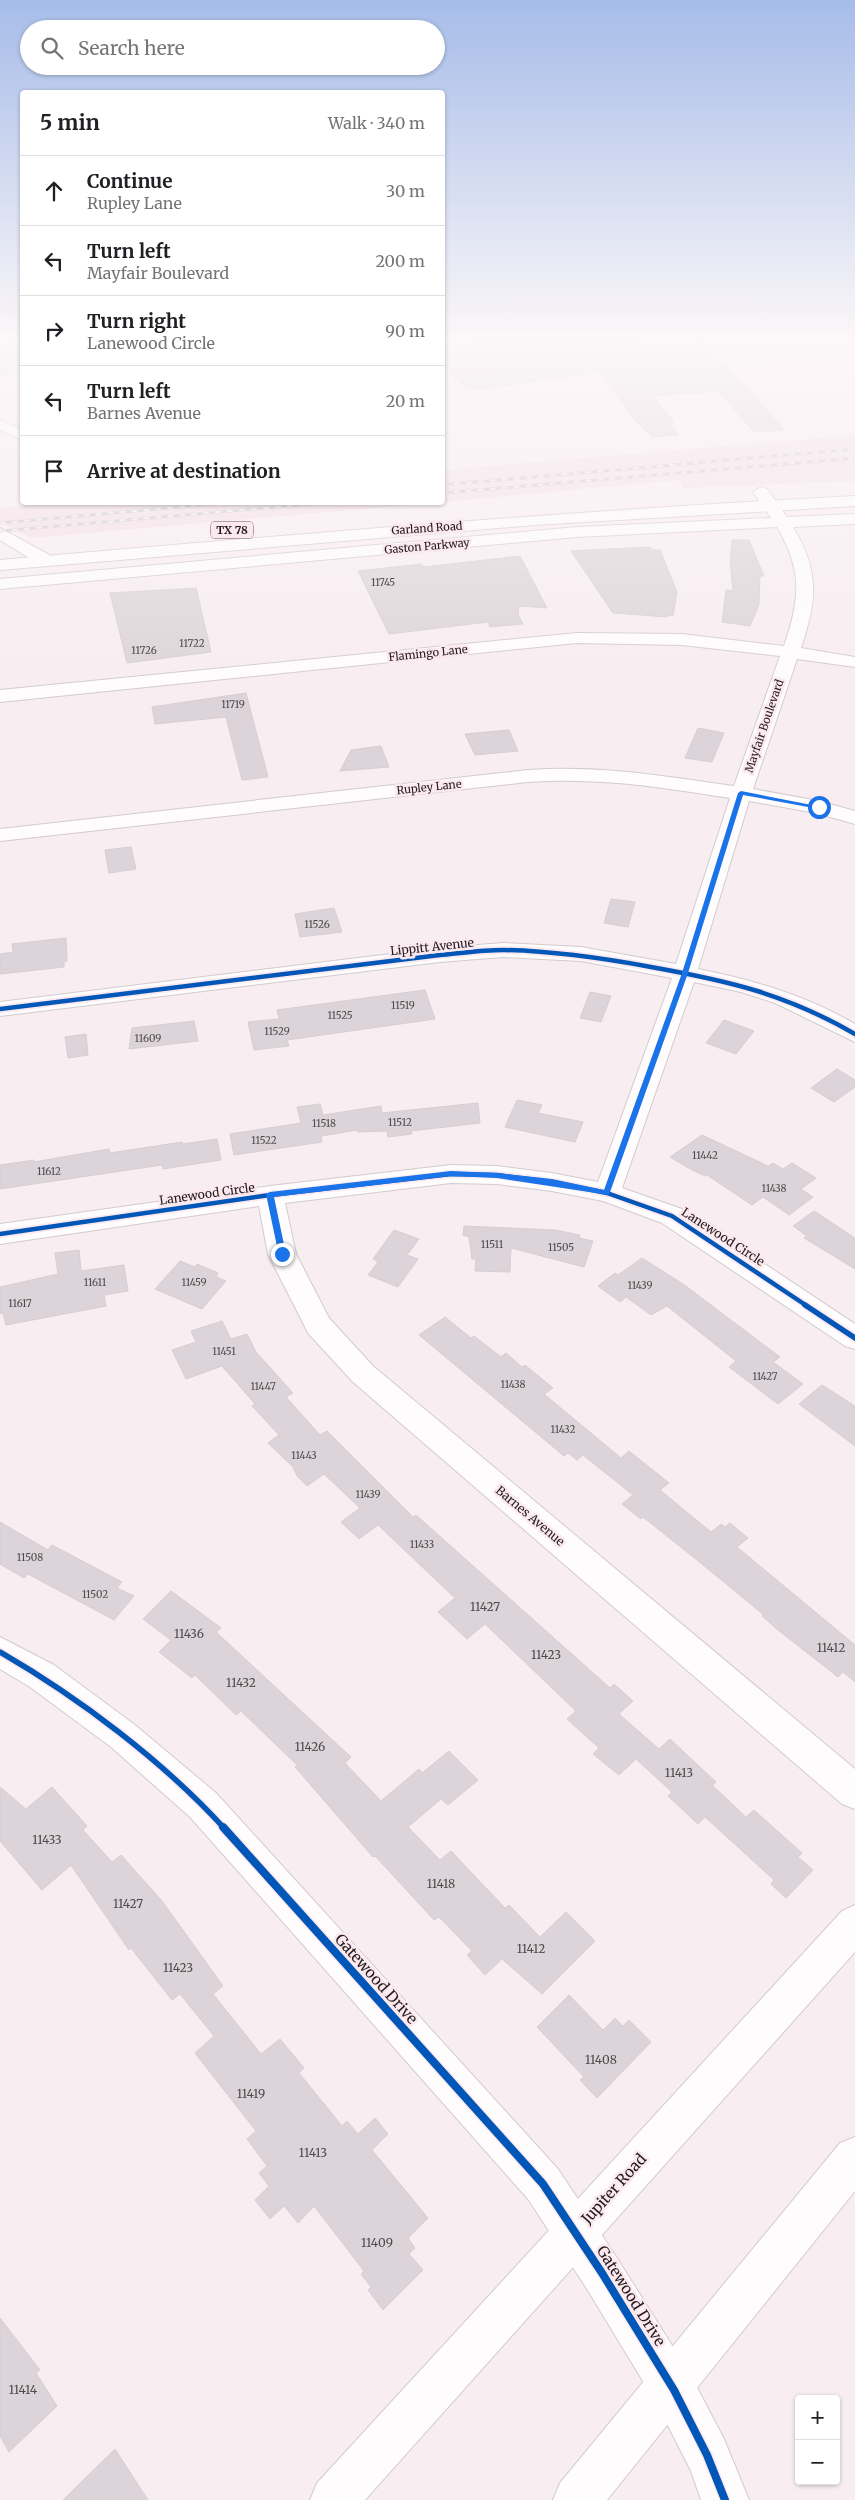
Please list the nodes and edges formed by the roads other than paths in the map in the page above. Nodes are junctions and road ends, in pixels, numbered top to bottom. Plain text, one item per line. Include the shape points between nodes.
1 (855, 488) edge
2 (766, 499) junction
3 (855, 502) edge
4 (855, 519) edge
5 (782, 522) junction
6 (379, 524) junction
7 (0, 533) edge
8 (26, 548) junction
9 (0, 550) edge
10 (47, 561) junction
11 (0, 565) edge
12 (0, 584) edge
13 (790, 652) junction
14 (855, 662) edge
15 (0, 696) edge
16 (741, 793) junction
17 (855, 818) edge
18 (0, 835) edge
19 (685, 973) junction
20 (0, 1009) edge
21 (855, 1034) edge
22 (607, 1193) junction
23 (270, 1194) junction
24 (0, 1234) edge
25 (855, 1338) edge
26 (0, 1652) edge
27 (855, 1792) edge
28 (855, 1924) edge
29 (855, 2158) edge
30 (576, 2230) junction
31 (670, 2384) junction
32 (334, 2500) edge
33 (577, 2500) edge
34 (725, 2500) edge

1 - 2 street, Garland Road / TX 78
2 - 3 street, Garland Road / TX 78
2 - 5 street, Mayfair Boulevard
2 - 6 street, Garland Road / TX 78 via 693,509
4 - 5 street, Gaston Parkway
5 - 12 street, Gaston Parkway via 577,532
5 - 13 street, Mayfair Boulevard via 806,580 806,598
6 - 8 street, Garland Road / TX 78
6 - 10 street, Garland Road / TX 78
7 - 8 street
8 - 9 street, Garland Road / TX 78
8 - 10 street
10 - 11 street, Garland Road / TX 78
13 - 14 street, Flamingo Lane
13 - 15 street, Flamingo Lane via 678,638 568,639
13 - 16 street, Mayfair Boulevard
16 - 17 street, Rupley Lane via 819,807
16 - 18 street, Rupley Lane via 615,775 572,773
16 - 19 street, Mayfair Boulevard
19 - 20 street, Lippitt Avenue via 581,954 503,950
19 - 21 street, Lippitt Avenue via 783,998
19 - 22 street, Mayfair Boulevard
22 - 23 street, Lanewood Circle via 552,1182 451,1174
22 - 25 street, Lanewood Circle via 672,1216
23 - 24 street, Lanewood Circle
23 - 27 street, Barnes Avenue via 282,1254 318,1325 363,1374
26 - 30 street, Gatewood Drive via 42,1676 124,1736 203,1805 543,2184
28 - 30 street, Jupiter Road
29 - 31 street
30 - 31 street, Gatewood Drive
30 - 32 street, Jupiter Road
31 - 33 street
31 - 34 street, Gatewood Drive via 717,2476

